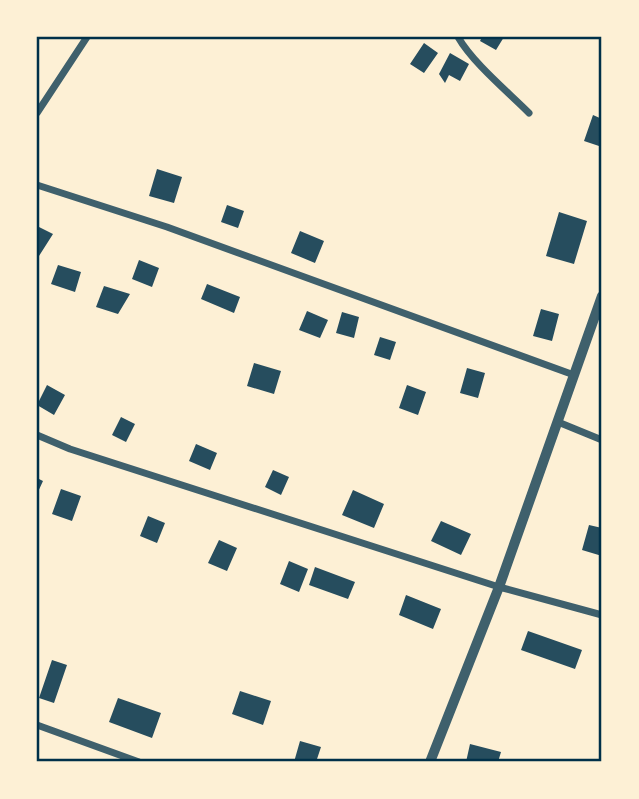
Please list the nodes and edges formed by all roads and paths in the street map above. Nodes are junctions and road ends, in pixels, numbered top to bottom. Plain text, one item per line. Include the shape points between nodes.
1 (87, 37) edge
2 (458, 37) edge
3 (37, 113) edge
4 (529, 113) dead end
5 (37, 185) edge
6 (602, 296) edge
7 (574, 375) junction
8 (558, 422) junction
9 (37, 435) edge
10 (602, 440) edge
11 (499, 587) junction
12 (602, 615) edge
13 (37, 725) edge
14 (139, 762) edge
15 (430, 762) edge

1 - 3 street
2 - 4 street
5 - 7 street via 167,227
6 - 7 street
7 - 8 street
8 - 10 street
8 - 11 street
9 - 11 street
11 - 12 street
11 - 15 street
13 - 14 street

